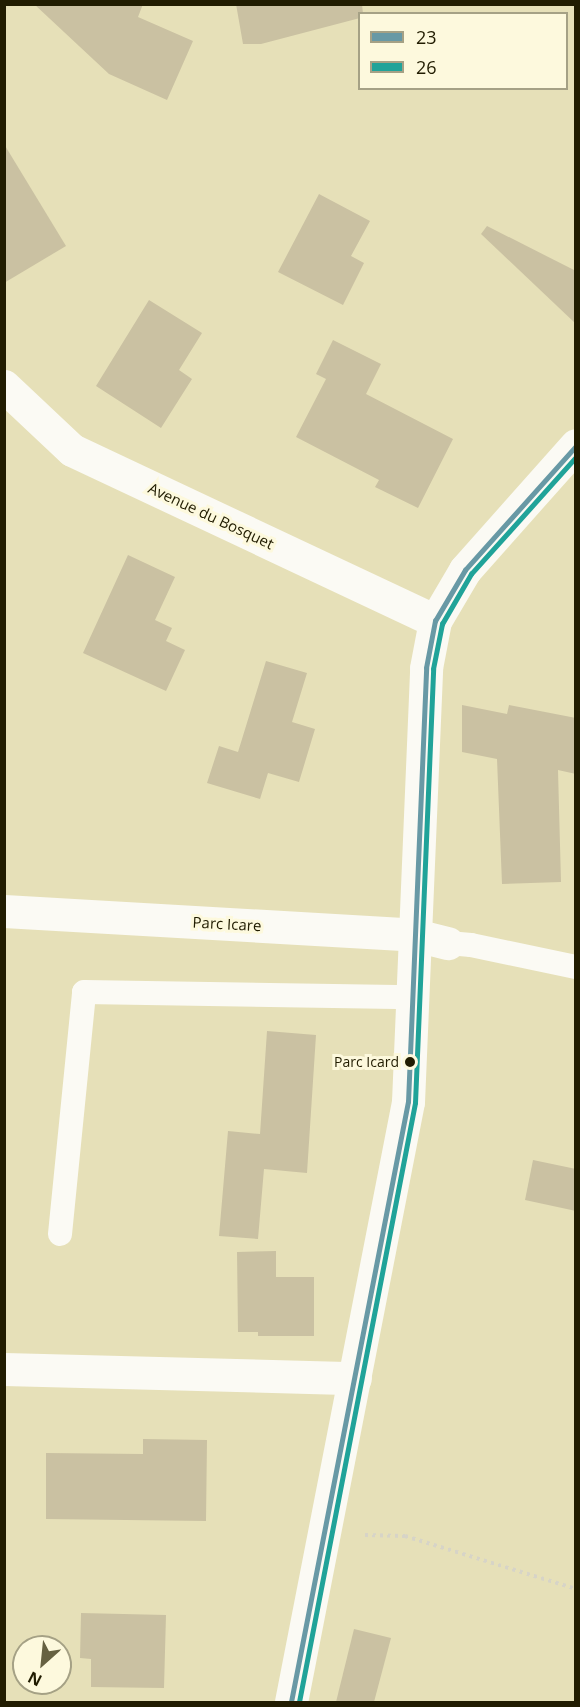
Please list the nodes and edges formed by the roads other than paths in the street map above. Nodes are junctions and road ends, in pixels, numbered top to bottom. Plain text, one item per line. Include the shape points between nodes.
1 (4, 386) edge
2 (576, 445) edge
3 (435, 621) junction
4 (4, 910) edge
5 (416, 935) junction
6 (448, 943) joint
7 (576, 967) edge
8 (413, 997) junction
9 (60, 1234) dead end
10 (4, 1369) edge
11 (355, 1378) junction
12 (291, 1702) edge

1 - 3 street, Avenue du Bosquet via 72,450
2 - 3 street via 465,570
3 - 5 street via 426,668
4 - 5 street, Parc Icare
5 - 6 street, Parc Icare
5 - 8 street
6 - 7 lane
8 - 9 lane via 84,992
8 - 11 street via 408,1102
10 - 11 street
11 - 12 street

